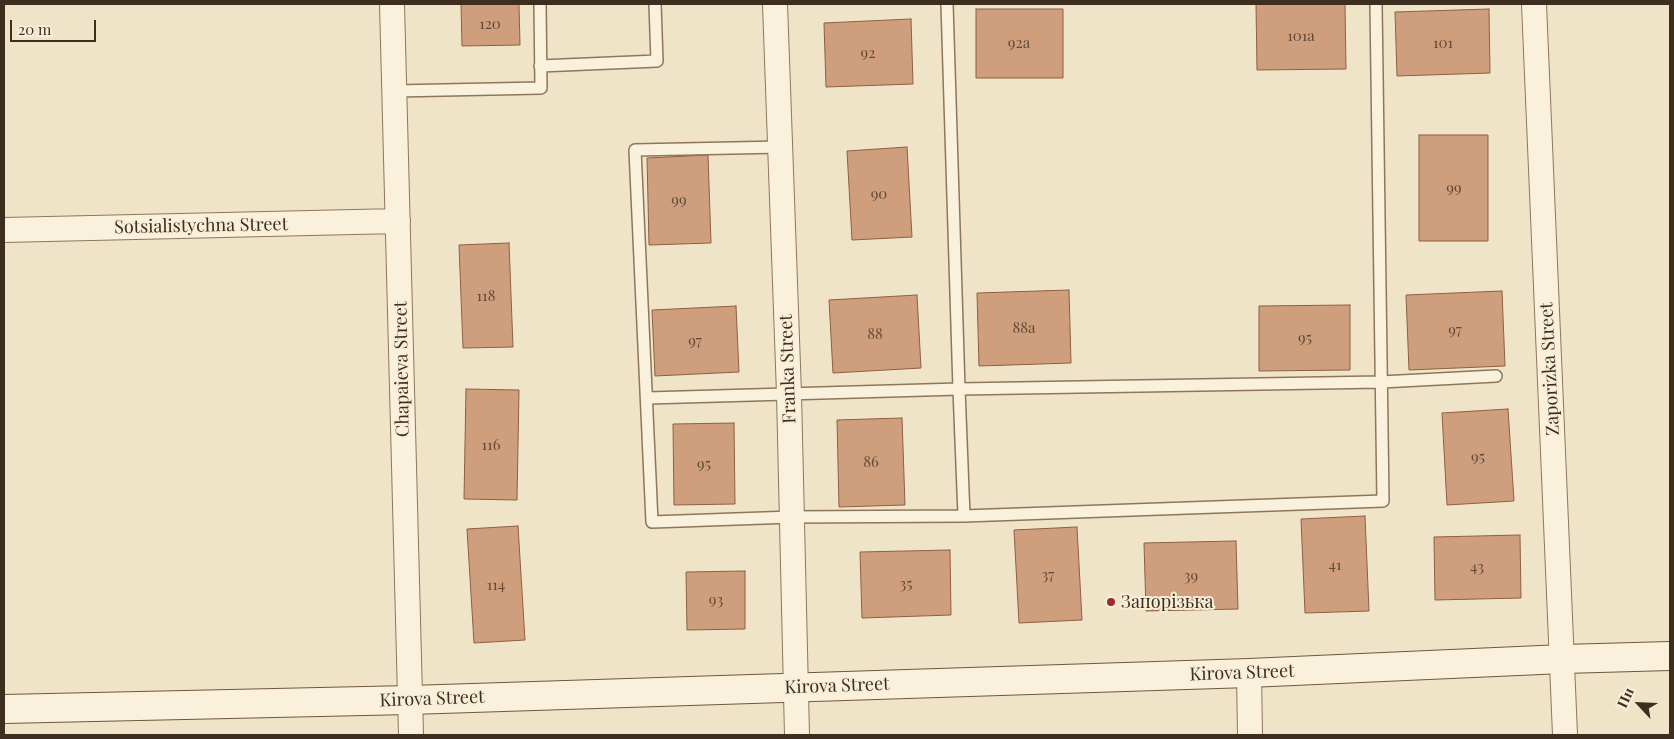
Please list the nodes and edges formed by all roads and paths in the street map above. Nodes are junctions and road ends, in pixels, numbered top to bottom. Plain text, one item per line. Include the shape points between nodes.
1 (392, 4) edge
2 (540, 4) edge
3 (655, 4) edge
4 (775, 4) edge
5 (947, 4) edge
6 (1376, 4) edge
7 (1534, 4) edge
8 (540, 66) junction
9 (395, 91) junction
10 (781, 147) junction
11 (398, 221) junction
12 (4, 230) edge
13 (1496, 376) dead end
14 (1381, 382) junction
15 (959, 389) junction
16 (789, 394) junction
17 (648, 398) junction
18 (964, 516) junction
19 (792, 517) junction
20 (1670, 656) edge
21 (1563, 659) junction
22 (1249, 673) junction
23 (795, 687) junction
24 (410, 700) junction
25 (4, 709) edge
26 (411, 735) edge
27 (797, 735) edge
28 (1250, 735) edge
29 (1565, 735) edge

1 - 9 street, Chapaieva Street
2 - 8 lane
3 - 8 lane via 657,61
4 - 10 street, Franka Street
5 - 15 lane
6 - 14 lane
7 - 21 street, Zaporizka Street
8 - 9 lane via 541,88
9 - 11 street, Chapaieva Street
10 - 16 street, Franka Street
10 - 17 lane via 635,150
11 - 12 street, Sotsialistychna Street
11 - 24 street, Chapaieva Street
13 - 14 lane
14 - 15 lane
14 - 18 lane via 1383,501
15 - 16 lane
15 - 18 lane
16 - 17 lane
16 - 19 street, Franka Street
17 - 19 lane via 652,522
18 - 19 lane
19 - 23 street, Franka Street
20 - 21 main road, Kirova Street
21 - 22 main road, Kirova Street
21 - 29 street, Zaporizka Street
22 - 23 main road, Kirova Street
22 - 28 street
23 - 24 main road, Kirova Street
23 - 27 street, Franka Street
24 - 25 main road, Kirova Street
24 - 26 street, Chapaieva Street

